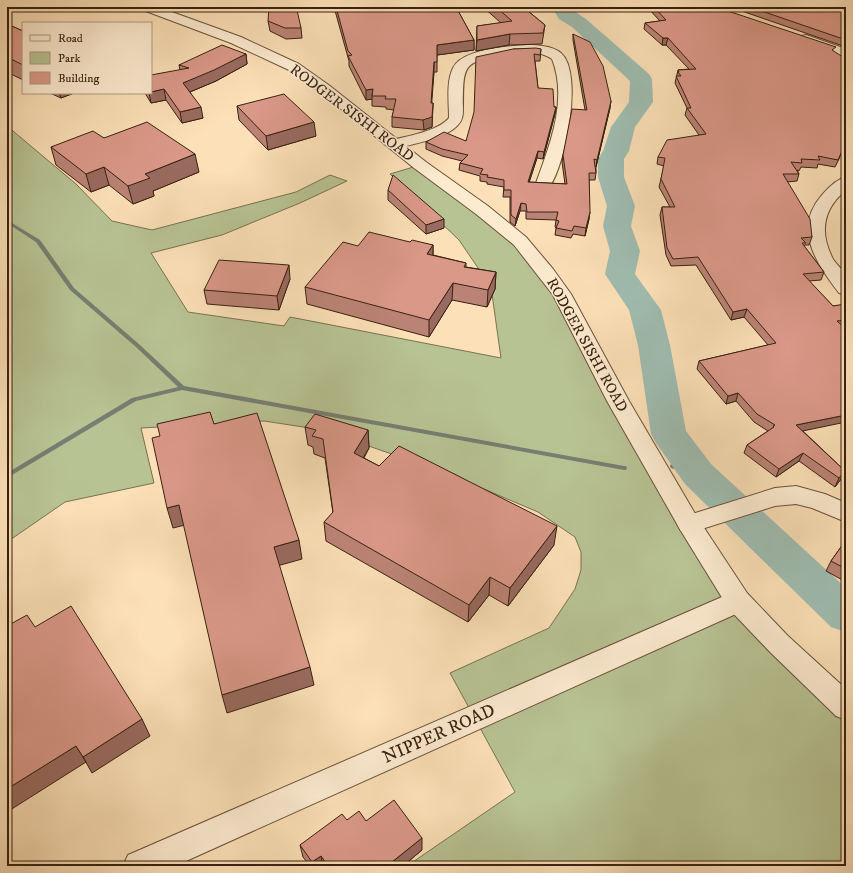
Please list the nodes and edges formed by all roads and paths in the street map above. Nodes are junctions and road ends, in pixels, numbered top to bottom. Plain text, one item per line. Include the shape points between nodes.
1 (147, 7) edge
2 (795, 36) edge
3 (846, 53) edge
4 (394, 144) junction
5 (846, 182) edge
6 (544, 183) edge
7 (846, 289) edge
8 (846, 513) edge
9 (688, 524) junction
10 (738, 601) junction
11 (846, 707) edge
12 (139, 866) edge

1 - 4 street, RODGER SISHI ROAD via 236,40 294,68 325,89
2 - 3 street
4 - 6 street via 440,131 454,123 458,69 466,61 500,52 543,50 558,59 563,76 566,106
4 - 9 street, RODGER SISHI ROAD via 508,230 547,273 562,294 618,401
5 - 7 street via 824,203 817,224 816,241 823,257
8 - 9 street via 817,500 796,495 775,497
9 - 10 street, RODGER SISHI ROAD
10 - 11 street, RODGER SISHI ROAD
10 - 12 street, NIPPER ROAD

